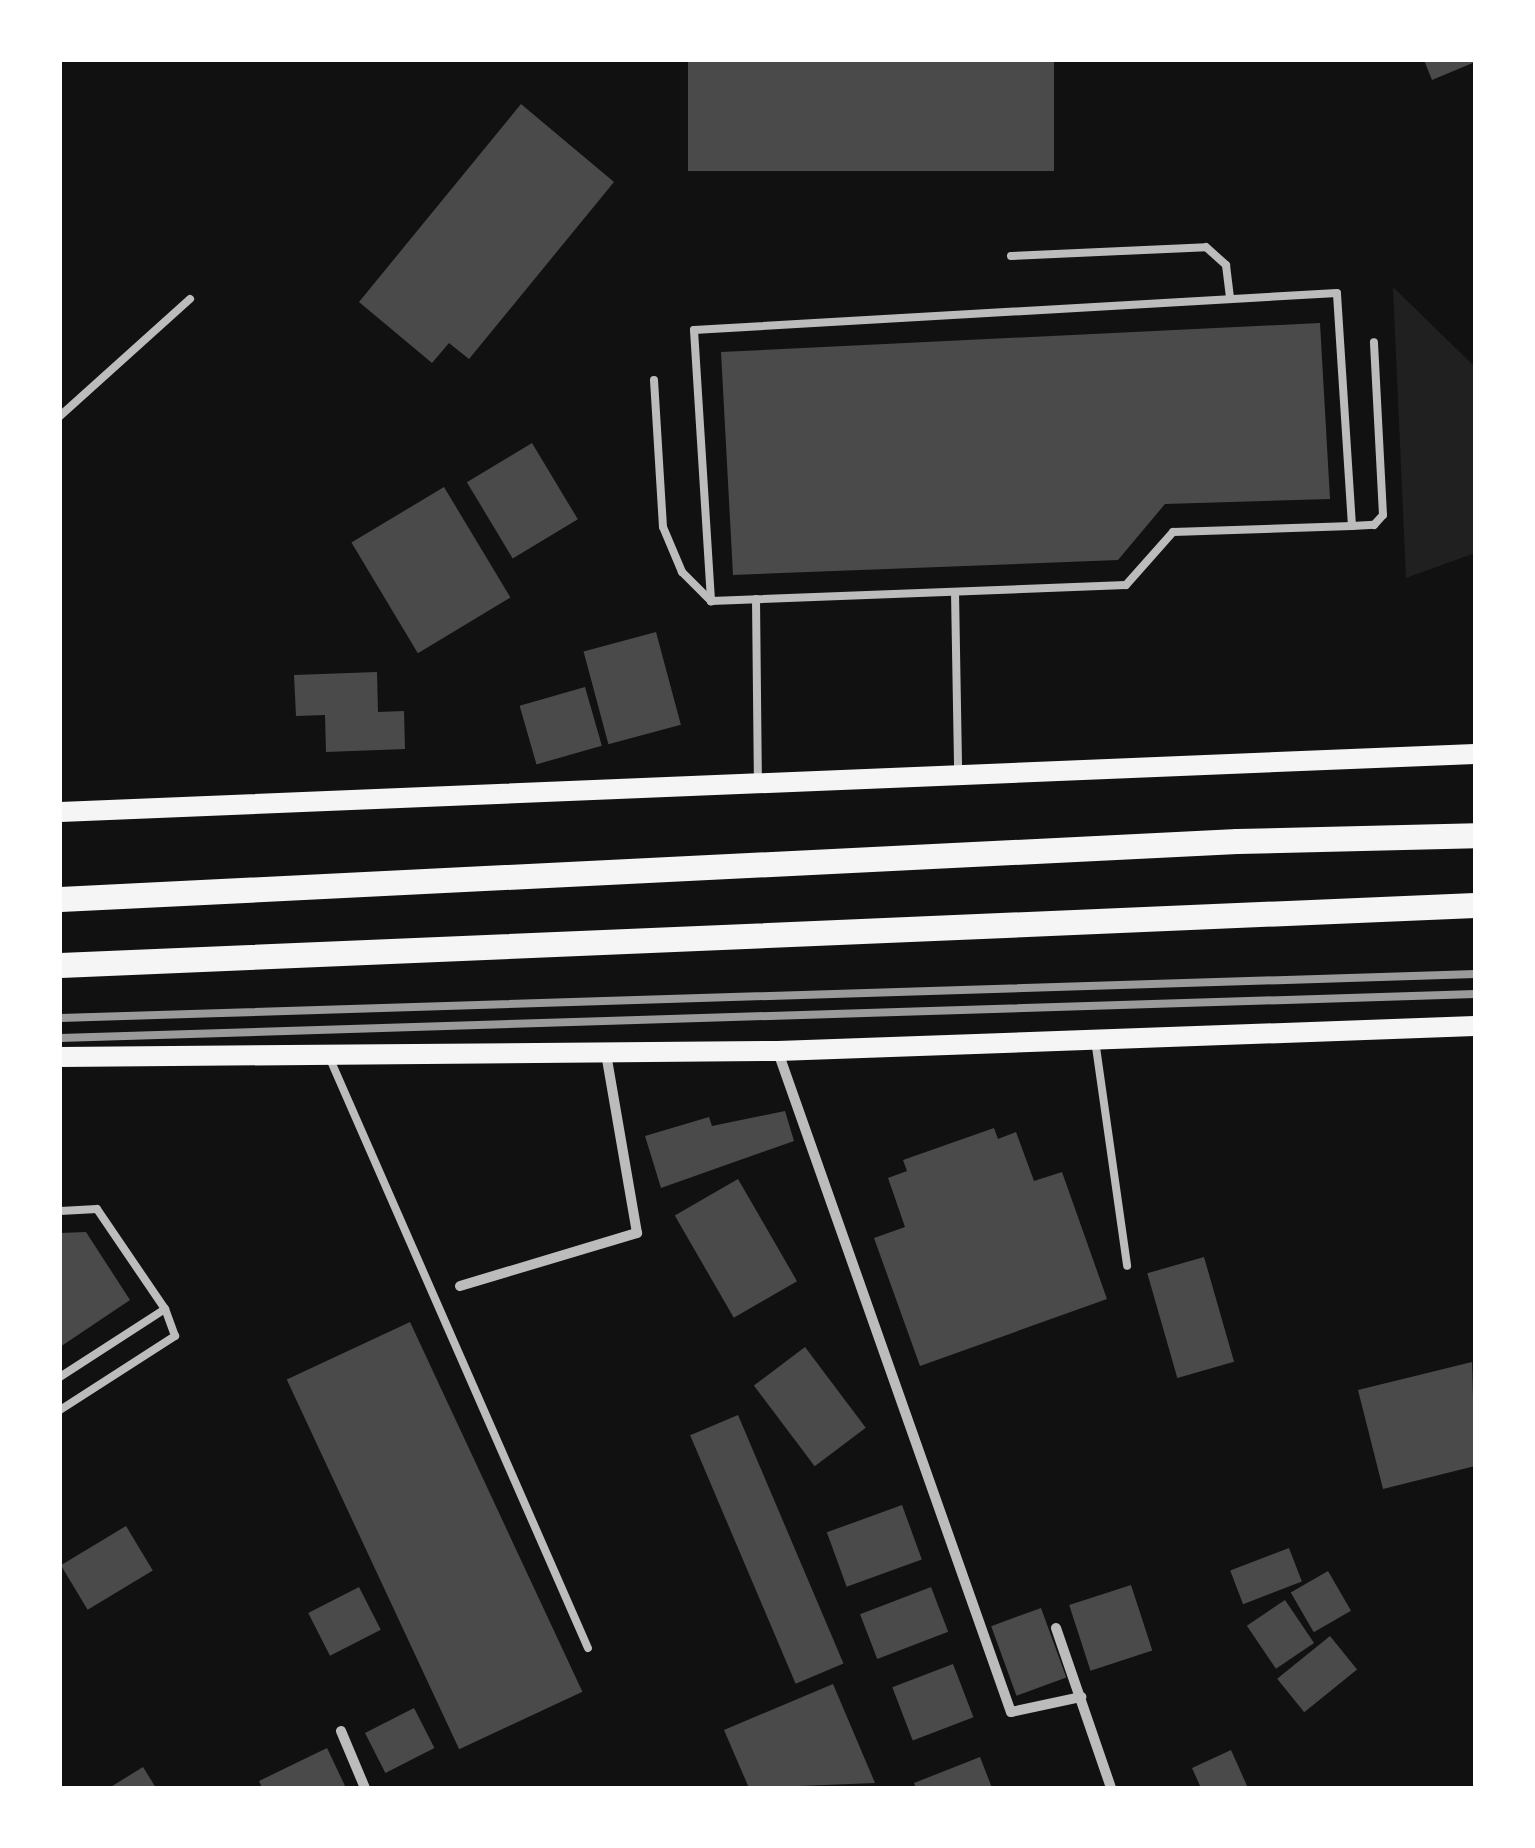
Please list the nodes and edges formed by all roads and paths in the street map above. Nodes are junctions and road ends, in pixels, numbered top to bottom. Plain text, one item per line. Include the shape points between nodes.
1 (1011, 256) dead end
2 (190, 299) dead end
3 (1230, 299) junction
4 (1374, 342) dead end
5 (654, 380) dead end
6 (60, 416) edge
7 (1352, 526) junction
8 (955, 592) junction
9 (756, 600) junction
10 (711, 601) junction
11 (1475, 754) edge
12 (958, 774) junction
13 (758, 781) junction
14 (60, 812) edge
15 (1475, 835) edge
16 (60, 899) edge
17 (1475, 905) edge
18 (60, 964) edge
19 (1475, 1026) edge
20 (1096, 1040) junction
21 (606, 1052) junction
22 (778, 1052) junction
23 (328, 1055) junction
24 (60, 1057) edge
25 (60, 1210) edge
26 (1126, 1266) dead end
27 (460, 1286) dead end
28 (165, 1309) junction
29 (60, 1376) edge
30 (60, 1410) edge
31 (1056, 1628) dead end
32 (588, 1648) dead end
33 (1081, 1696) junction
34 (341, 1730) dead end
35 (365, 1788) edge
36 (1111, 1788) edge

1 - 3 lane via 1206,247 1226,266
2 - 6 lane
3 - 7 lane via 1337,293
3 - 10 lane via 694,330
4 - 7 lane via 1383,516 1374,526
5 - 10 lane via 663,527 682,572
7 - 8 lane via 1173,532 1126,585
8 - 9 lane
8 - 12 lane
9 - 10 lane
9 - 13 lane
11 - 12 main road
12 - 13 main road
13 - 14 main road
15 - 16 highway
17 - 18 highway
19 - 20 main road
20 - 22 main road
20 - 26 lane
21 - 22 main road
21 - 23 main road
21 - 27 street via 638,1234
22 - 33 street via 1011,1712
23 - 24 main road
23 - 32 lane
25 - 28 lane via 97,1209
28 - 29 lane
28 - 30 lane via 175,1336
31 - 33 street
33 - 36 street
34 - 35 street

